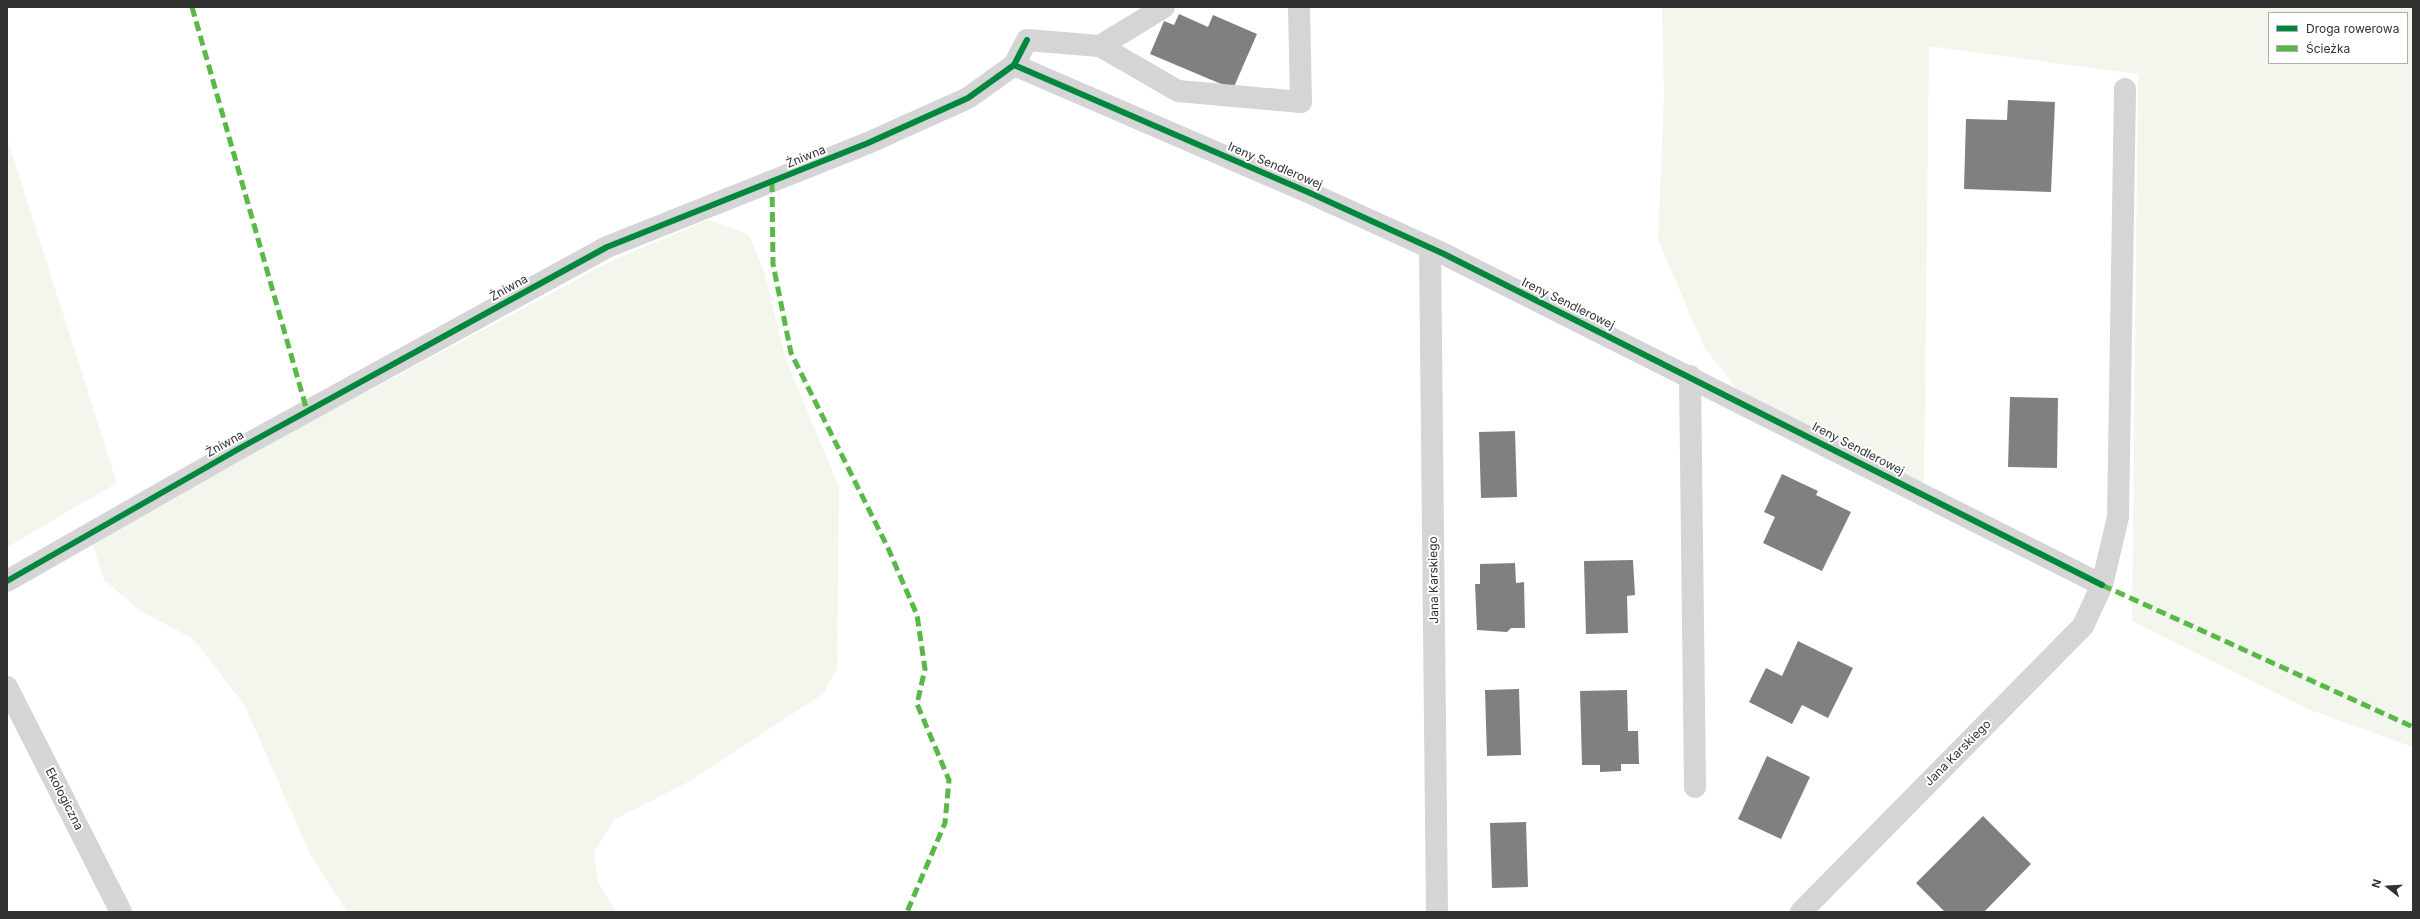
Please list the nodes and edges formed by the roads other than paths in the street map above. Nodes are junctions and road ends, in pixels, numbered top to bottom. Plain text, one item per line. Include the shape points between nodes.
1 (1164, 7) edge
2 (1299, 7) edge
3 (1100, 46) junction
4 (1014, 65) junction
5 (2125, 89) dead end
6 (1430, 248) junction
7 (1690, 376) junction
8 (7, 581) edge
9 (2102, 585) junction
10 (7, 687) edge
11 (1695, 787) dead end
12 (122, 912) edge
13 (1437, 912) edge
14 (1801, 912) edge

1 - 3 street
2 - 3 street via 1300,102 1178,91
3 - 4 street, Żniwna via 1028,40
4 - 6 street, Ireny Sendlerowej via 1310,193
4 - 8 street, Żniwna via 968,98 868,144 607,247 242,447
5 - 9 street, Jana Karskiego via 2118,517
6 - 7 street, Ireny Sendlerowej
6 - 13 street, Jana Karskiego
7 - 9 street, Ireny Sendlerowej
7 - 11 street
9 - 14 street, Jana Karskiego via 2083,626
10 - 12 street, Ekologiczna

